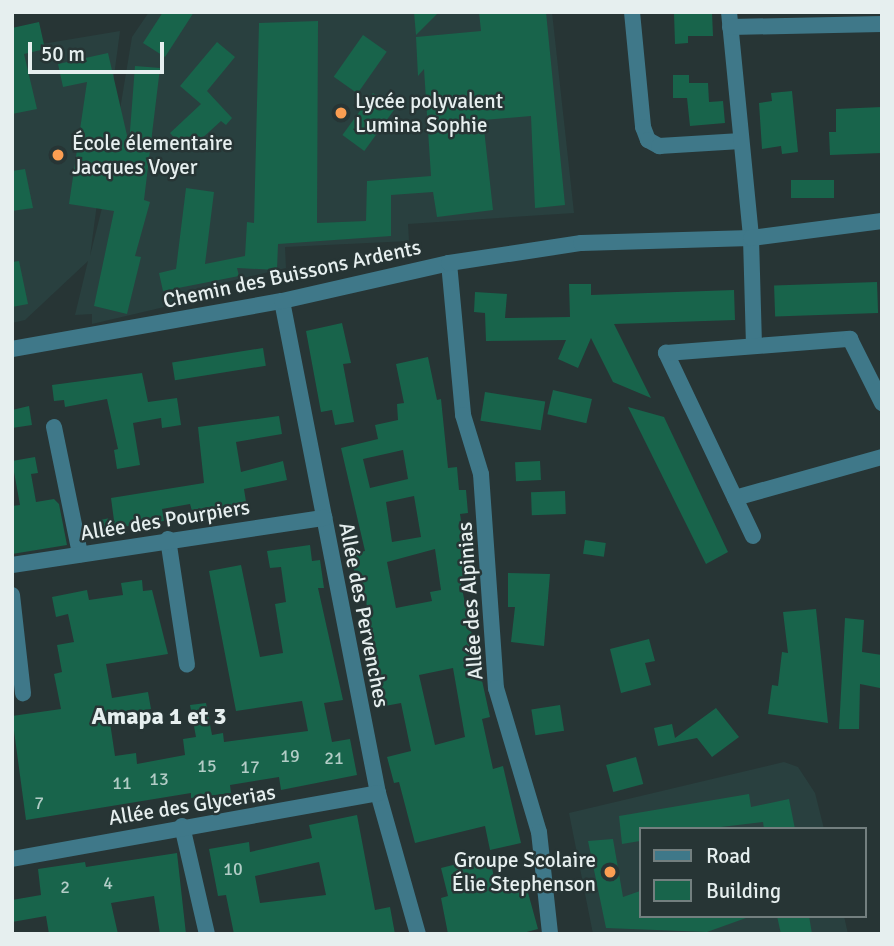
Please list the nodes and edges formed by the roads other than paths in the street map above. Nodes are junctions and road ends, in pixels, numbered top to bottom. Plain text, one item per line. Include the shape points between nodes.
1 (632, 12) edge
2 (729, 20) edge
3 (882, 23) edge
4 (741, 141) junction
5 (882, 221) edge
6 (751, 238) junction
7 (449, 263) junction
8 (282, 300) junction
9 (754, 346) junction
10 (12, 349) edge
11 (882, 403) edge
12 (54, 427) dead end
13 (882, 457) edge
14 (735, 498) junction
15 (324, 518) junction
16 (753, 536) dead end
17 (168, 539) junction
18 (80, 554) junction
19 (12, 565) edge
20 (12, 595) edge
21 (187, 665) dead end
22 (23, 693) dead end
23 (378, 793) junction
24 (182, 826) junction
25 (12, 859) edge
26 (207, 934) edge
27 (418, 934) edge
28 (550, 934) edge

1 - 4 street via 648,140 659,146
2 - 3 street
2 - 4 street
4 - 6 street
5 - 6 street, Chemin des Buissons Ardents
6 - 7 street, Chemin des Buissons Ardents via 581,243
6 - 9 street
7 - 8 street, Chemin des Buissons Ardents
7 - 28 street, Allée des Alpinias via 463,415 481,474 496,688 539,832
8 - 10 street, Chemin des Buissons Ardents
8 - 15 street, Allée des Pervenches
9 - 11 street via 850,339
9 - 14 street via 666,353
12 - 18 street
13 - 14 street
14 - 16 street
15 - 17 street, Allée des Pourpiers
15 - 23 street, Allée des Pervenches
17 - 18 street, Allée des Pourpiers
17 - 21 street
18 - 19 street, Allée des Pourpiers
20 - 22 street
23 - 24 street, Allée des Glycerias
23 - 27 street, Allée des Pervenches
24 - 25 street, Allée des Glycerias
24 - 26 street

